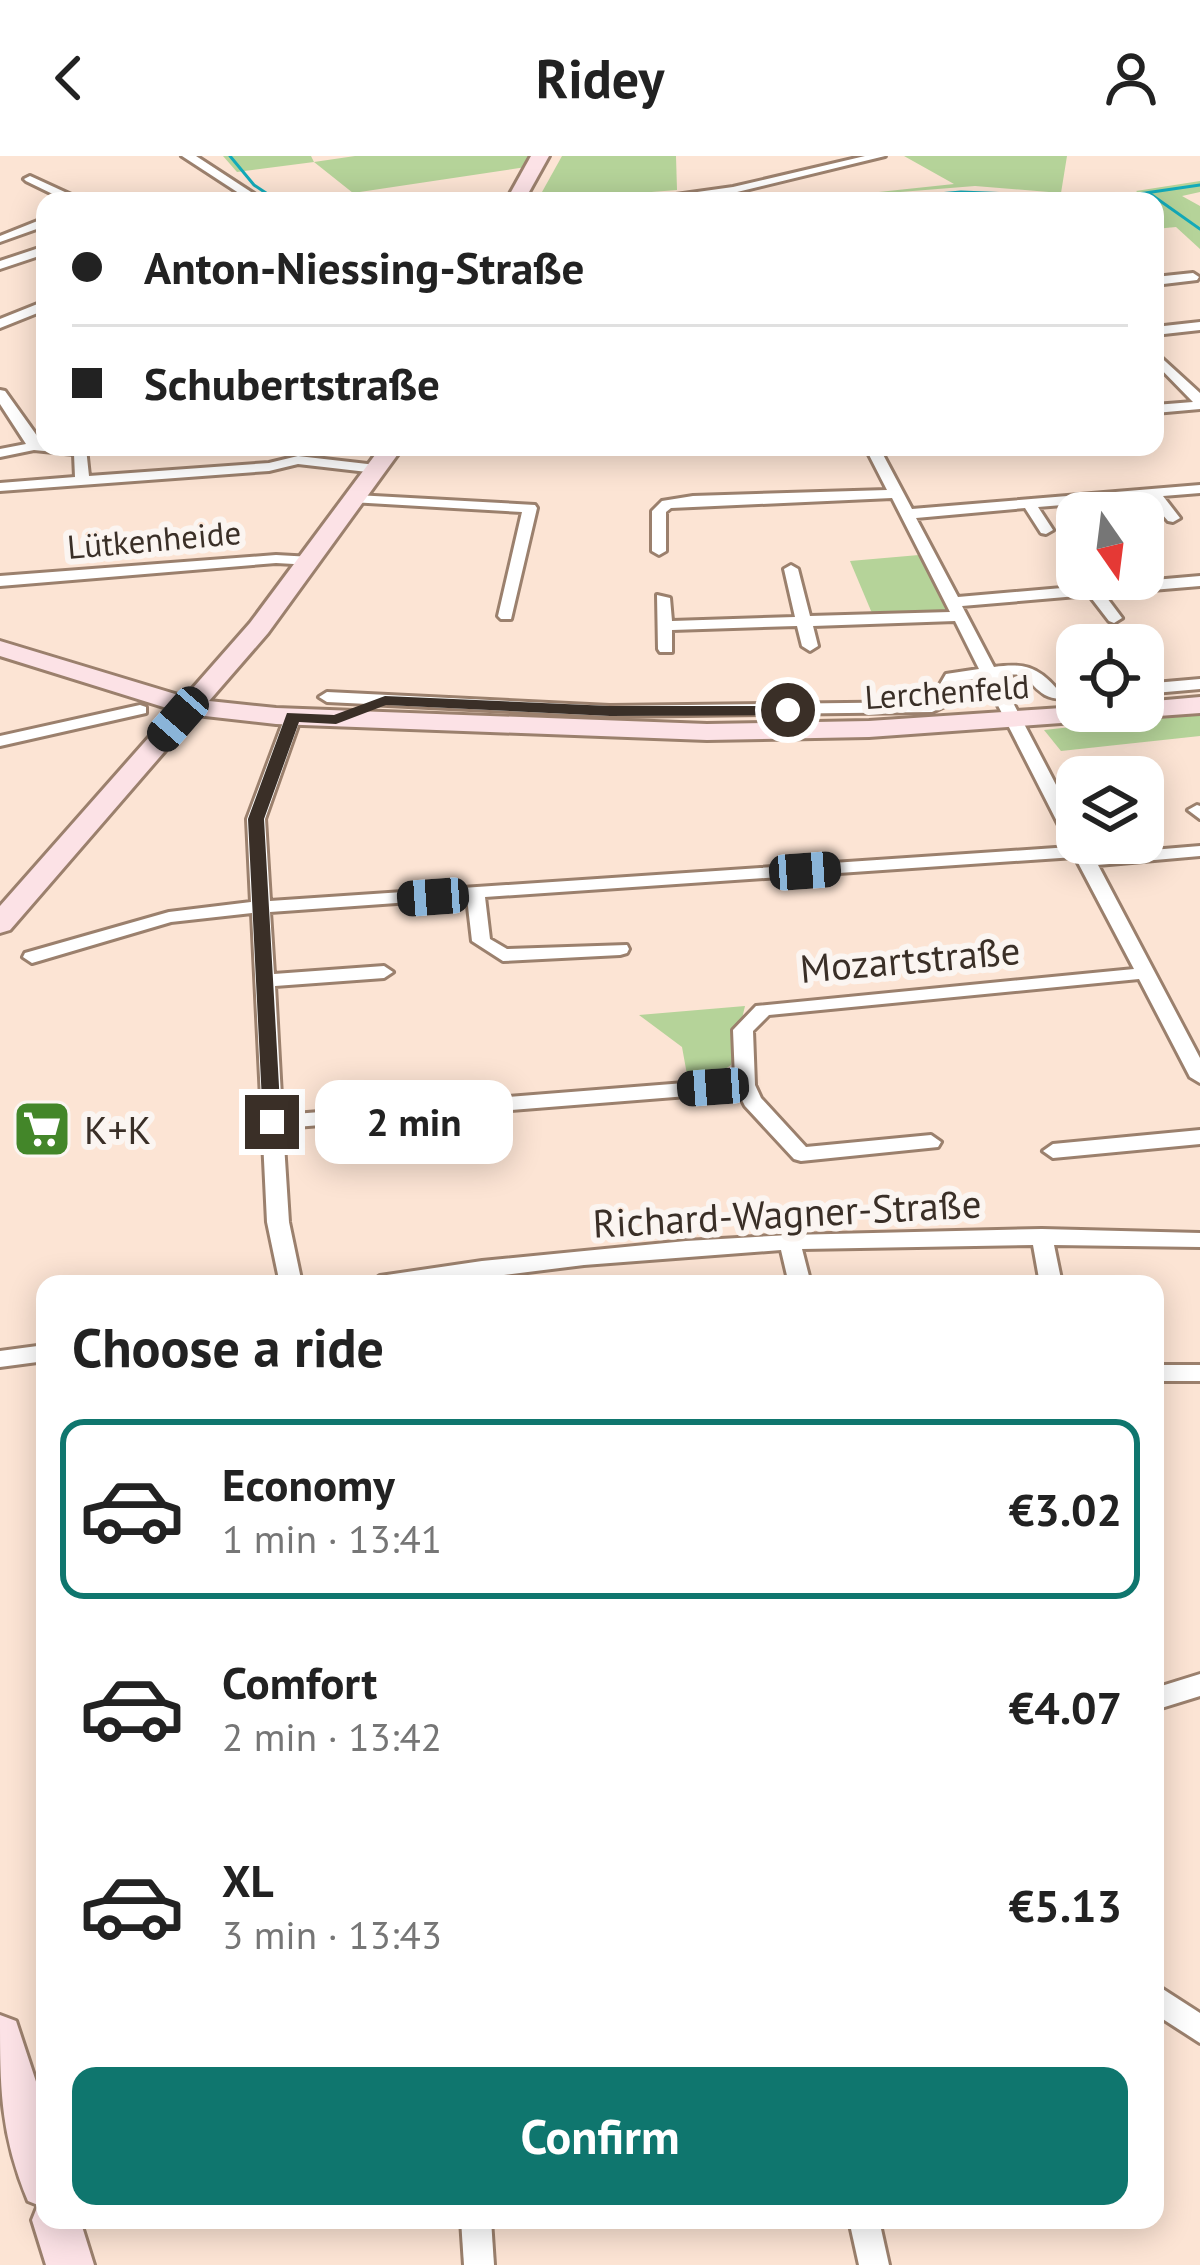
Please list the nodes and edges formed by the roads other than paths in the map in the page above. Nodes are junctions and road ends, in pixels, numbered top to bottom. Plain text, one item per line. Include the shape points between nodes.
1 (188, 156) edge
2 (541, 156) edge
3 (879, 156) edge
4 (30, 179) dead end
5 (57, 192) edge
6 (245, 192) edge
7 (520, 192) edge
8 (716, 192) edge
9 (36, 225) edge
10 (1, 239) edge
11 (36, 246) edge
12 (36, 251) edge
13 (0, 265) edge
14 (1193, 277) dead end
15 (1164, 280) edge
16 (36, 309) edge
17 (0, 324) edge
18 (1200, 326) edge
19 (1164, 331) edge
20 (1164, 365) edge
21 (1200, 380) edge
22 (1181, 382) junction
23 (0, 394) edge
24 (1200, 403) edge
25 (1164, 409) edge
26 (36, 441) edge
27 (36, 448) edge
28 (0, 453) edge
29 (81, 456) edge
30 (292, 456) edge
31 (307, 456) edge
32 (385, 456) edge
33 (877, 456) edge
34 (376, 469) junction
35 (82, 481) junction
36 (0, 487) edge
37 (1200, 489) edge
38 (1164, 493) edge
39 (897, 494) junction
40 (356, 499) junction
41 (1056, 502) edge
42 (1029, 504) junction
43 (1164, 507) edge
44 (907, 514) junction
45 (1173, 518) dead end
46 (1046, 530) dead end
47 (659, 551) dead end
48 (312, 561) junction
49 (791, 569) dead end
50 (0, 581) edge
51 (1200, 581) edge
52 (1164, 584) edge
53 (1056, 596) edge
54 (662, 598) dead end
55 (1100, 600) edge
56 (959, 609) junction
57 (506, 616) dead end
58 (1114, 619) dead end
59 (804, 624) junction
60 (666, 626) junction
61 (810, 646) dead end
62 (0, 648) edge
63 (666, 649) dead end
64 (989, 671) junction
65 (1200, 684) edge
66 (1164, 687) edge
67 (1056, 693) edge
68 (1200, 705) edge
69 (189, 707) junction
70 (332, 708) junction
71 (1164, 709) edge
72 (140, 710) dead end
73 (293, 717) junction
74 (1056, 717) edge
75 (1013, 720) junction
76 (0, 741) edge
77 (1056, 802) edge
78 (1164, 850) edge
79 (1056, 851) edge
80 (1200, 851) edge
81 (1089, 864) edge
82 (476, 895) junction
83 (258, 908) junction
84 (0, 924) edge
85 (620, 949) dead end
86 (32, 956) dead end
87 (384, 972) dead end
88 (1147, 973) junction
89 (263, 981) junction
90 (1199, 1073) edge
91 (746, 1085) junction
92 (272, 1122) junction
93 (1200, 1137) edge
94 (931, 1142) dead end
95 (1053, 1151) dead end
96 (1042, 1236) junction
97 (1200, 1240) edge
98 (790, 1242) junction
99 (532, 1274) edge
100 (289, 1275) edge
101 (798, 1275) edge
102 (1049, 1275) edge
103 (36, 1354) edge
104 (0, 1359) edge
105 (1164, 1373) edge
106 (1200, 1373) edge
107 (1200, 1685) edge
108 (1164, 1696) edge
109 (1164, 2003) edge
110 (1200, 2030) edge
111 (0, 2036) edge
112 (14, 2135) edge
113 (36, 2170) edge
114 (59, 2229) edge
115 (477, 2229) edge
116 (866, 2229) edge
117 (70, 2265) edge
118 (479, 2265) edge
119 (874, 2265) edge

1 - 6 street
2 - 7 main road
3 - 8 street
4 - 5 street
9 - 10 street
10 - 11 street
12 - 13 street
14 - 15 street
16 - 17 street
18 - 19 street
20 - 22 street
21 - 22 street
22 - 24 street
23 - 26 street
24 - 25 street
27 - 28 street
29 - 35 street
30 - 35 street via 269,467
31 - 34 street
32 - 34 main road
33 - 39 street
34 - 40 main road
35 - 36 street
37 - 38 street
39 - 44 street
39 - 47 street via 667,505 659,511
40 - 48 main road
40 - 57 street via 530,508
41 - 42 street
42 - 44 street
42 - 46 street
43 - 45 street
44 - 56 street
48 - 50 street, Lütkenheide
48 - 69 main road
49 - 59 street
51 - 52 street
53 - 56 street
54 - 60 street
55 - 58 street
56 - 59 street
56 - 64 street
59 - 60 street
59 - 61 street
60 - 63 street
62 - 69 main road, Lerchenfeld
64 - 67 street via 1019,668
64 - 70 street via 952,677 950,698 932,706 610,711 385,700
64 - 75 street
65 - 66 street
68 - 71 main road, Lerchenfeld
69 - 73 main road, Lerchenfeld
69 - 84 main road
70 - 73 main road, Lerchenfeld
70 - 75 main road, Lerchenfeld via 707,732
72 - 76 street
73 - 83 street via 256,819
74 - 75 main road, Lerchenfeld
75 - 77 street
78 - 80 street
79 - 82 street
81 - 88 street
82 - 83 street
82 - 85 street via 481,941 502,956
83 - 86 street via 169,916
83 - 89 street
87 - 89 street
88 - 90 street
88 - 91 street, Mozartstraße via 763,1010 743,1030
89 - 92 street
91 - 92 street
91 - 94 street via 801,1154
92 - 100 street
93 - 95 street
96 - 97 street, Richard-Wagner-Straße
96 - 98 street, Richard-Wagner-Straße
96 - 102 street
98 - 99 street, Richard-Wagner-Straße
98 - 101 street
103 - 104 street
105 - 106 street
107 - 108 street
109 - 110 street
111 - 112 main road
112 - 113 main road
114 - 117 main road
115 - 118 street
116 - 119 street

